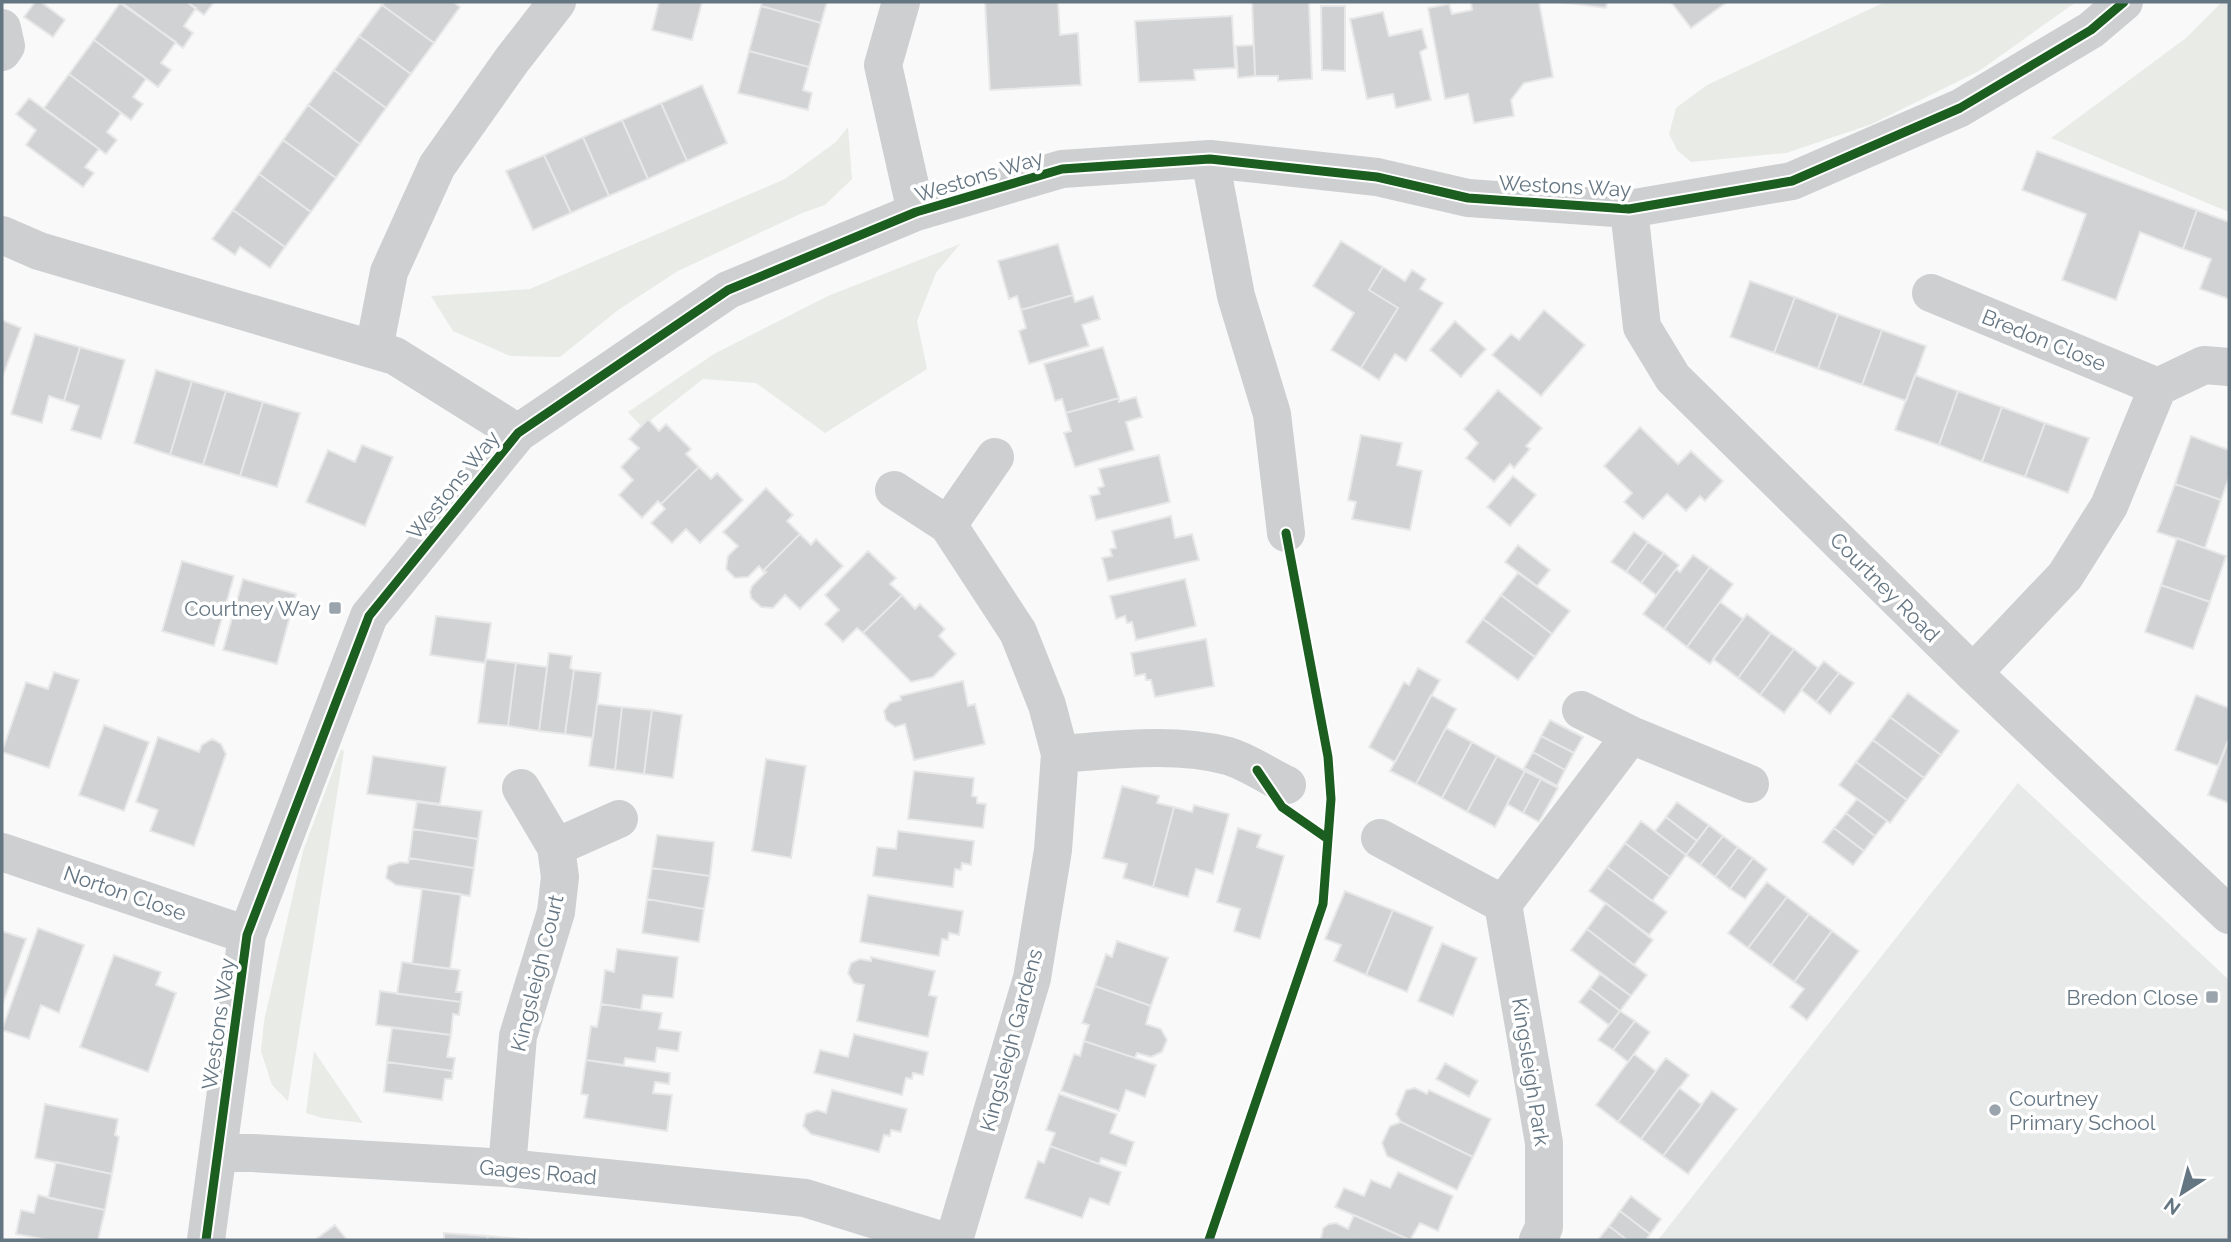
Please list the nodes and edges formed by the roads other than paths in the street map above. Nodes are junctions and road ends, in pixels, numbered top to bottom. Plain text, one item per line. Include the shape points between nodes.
1 (557, 2) edge
2 (901, 2) edge
3 (2124, 2) edge
4 (2, 29) edge
5 (2, 52) edge
6 (1210, 159) junction
7 (1629, 209) junction
8 (916, 212) junction
9 (2, 235) edge
10 (1931, 293) dead end
11 (374, 349) junction
12 (2229, 367) edge
13 (2158, 387) junction
14 (518, 433) junction
15 (995, 457) dead end
16 (894, 490) dead end
17 (947, 526) junction
18 (1286, 533) dead end
19 (1973, 673) junction
20 (1581, 710) dead end
21 (1631, 735) junction
22 (1060, 754) junction
23 (1750, 784) dead end
24 (1287, 785) dead end
25 (521, 788) dead end
26 (619, 819) dead end
27 (1380, 838) dead end
28 (556, 847) junction
29 (2, 852) edge
30 (1503, 904) junction
31 (2229, 915) edge
32 (247, 935) junction
33 (219, 1152) junction
34 (507, 1168) junction
35 (206, 1240) edge
36 (940, 1240) edge
37 (954, 1240) edge
38 (1538, 1240) edge

1 - 11 street via 437,166 389,272
2 - 8 street via 883,65
3 - 7 street, Westons Way via 2091,30 1960,108 1792,181
4 - 5 street via 6,46
6 - 7 street, Westons Way via 1377,177 1468,198
6 - 8 street, Westons Way via 1062,169
6 - 18 street via 1236,296 1272,414
7 - 19 street, Courtney Road via 1642,327 1673,378
8 - 14 street, Westons Way via 728,290
9 - 11 street via 39,251
10 - 13 street, Bredon Close
11 - 14 street via 395,356
12 - 13 street via 2204,365
13 - 19 street via 2109,506 2065,576
14 - 32 street, Westons Way via 369,616
15 - 17 street
16 - 17 street
17 - 22 street, Kingsleigh Gardens via 1018,632 1047,705
19 - 31 street, Courtney Road
20 - 21 street
21 - 23 street
21 - 30 street
22 - 24 street via 1188,750 1230,757
22 - 37 street, Kingsleigh Gardens via 1053,850 1032,978
25 - 28 street, Kingsleigh Court
26 - 28 street
27 - 30 street
28 - 34 street, Kingsleigh Court via 560,877 556,912 518,1036
29 - 32 street, Norton Close
30 - 38 street, Kingsleigh Park via 1544,1143 1544,1227
32 - 33 street, Westons Way
33 - 34 street, Gages Road
33 - 35 street
34 - 36 street, Gages Road via 805,1198

